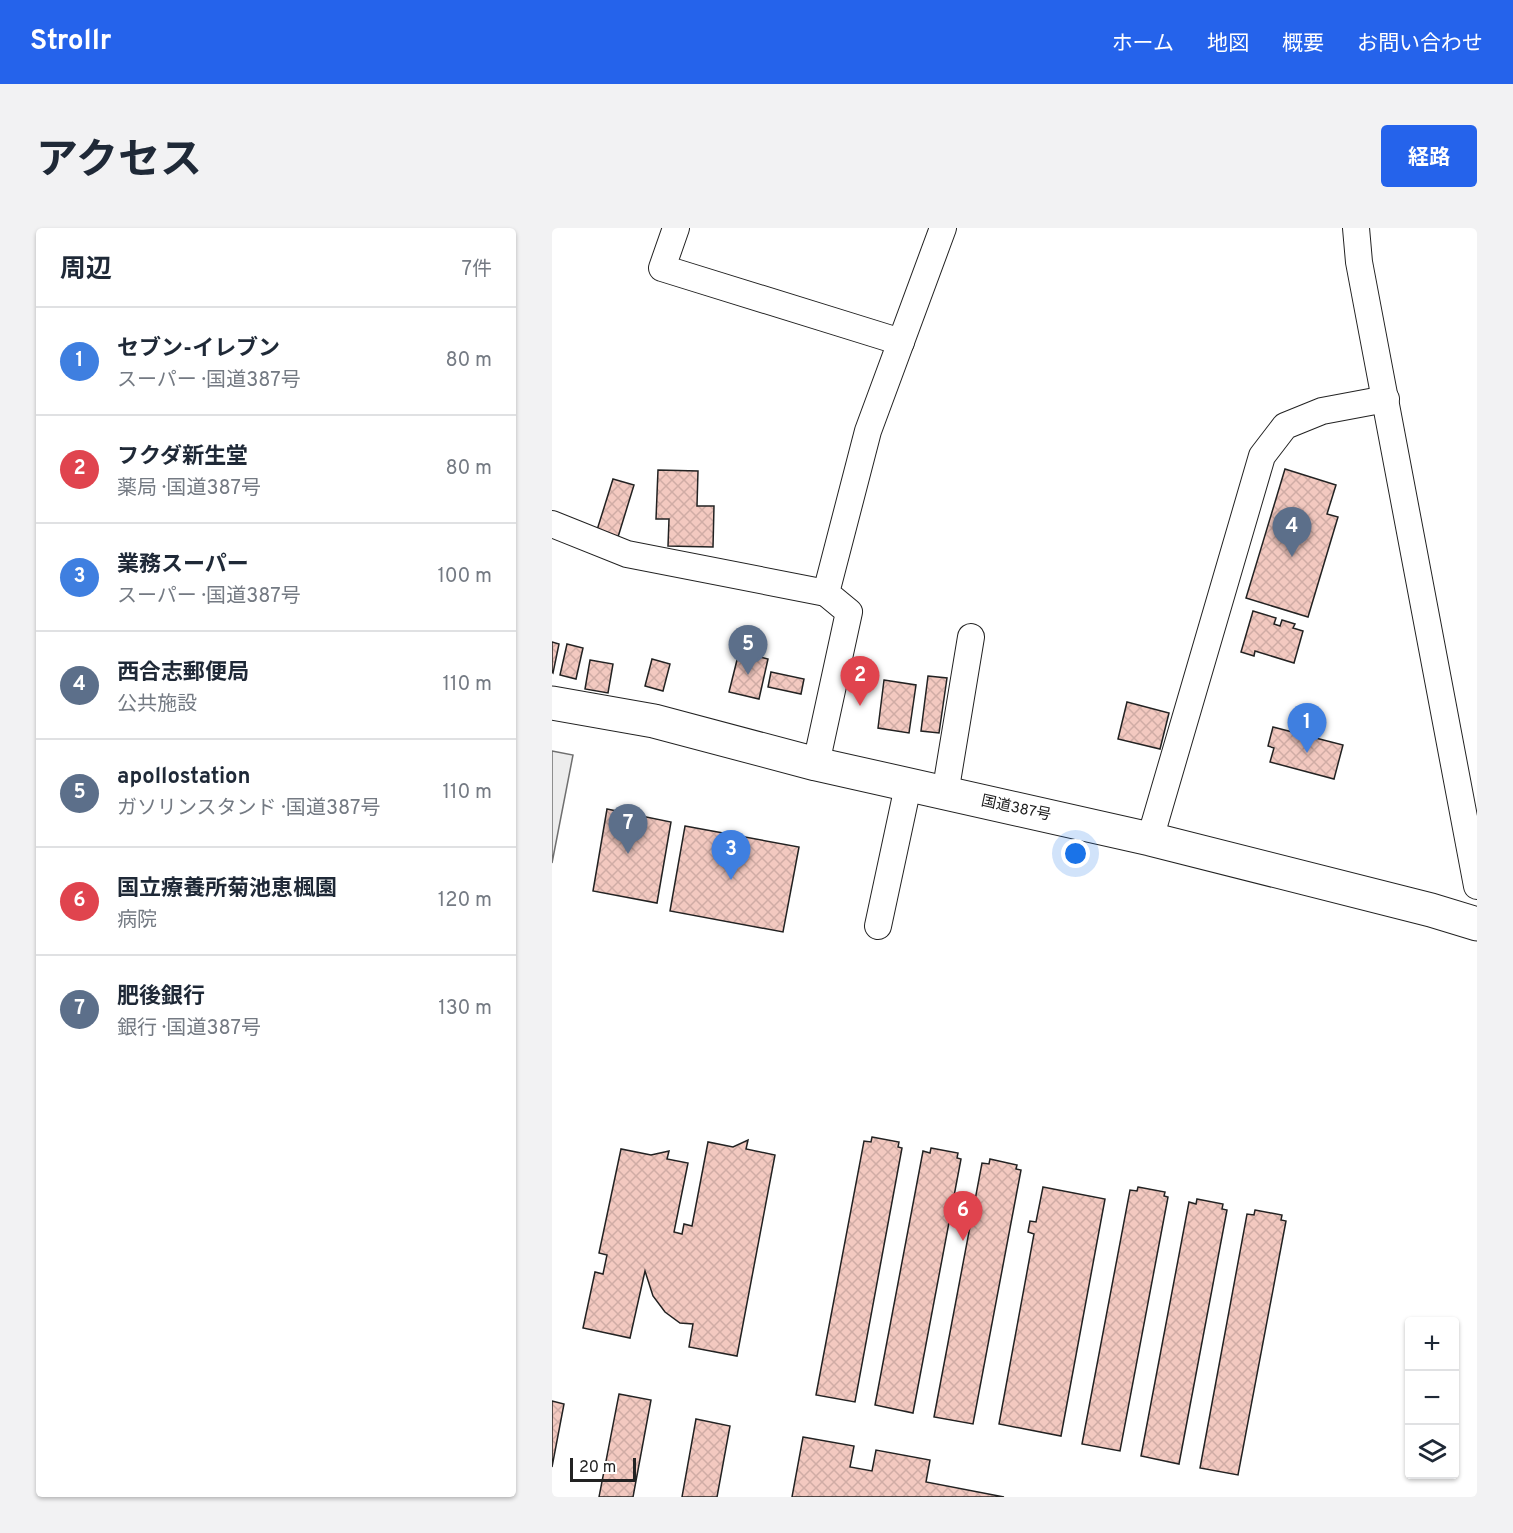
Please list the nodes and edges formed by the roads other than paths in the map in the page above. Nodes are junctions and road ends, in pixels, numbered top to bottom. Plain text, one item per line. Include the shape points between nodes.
1 (676, 228) edge
2 (943, 228) edge
3 (1356, 228) edge
4 (902, 342) junction
5 (1386, 399) junction
6 (552, 524) edge
7 (826, 593) junction
8 (971, 637) dead end
9 (552, 703) edge
10 (816, 764) junction
11 (908, 786) junction
12 (945, 794) junction
13 (1469, 798) edge
14 (1150, 839) junction
15 (1477, 886) edge
16 (1477, 924) edge
17 (878, 926) dead end

1 - 4 street via 662,268
2 - 4 street
3 - 5 street
4 - 7 street via 868,431
5 - 13 street
5 - 14 street via 1322,411 1285,426 1262,456
6 - 7 street via 627,554
7 - 10 street via 849,612
8 - 12 street
9 - 10 highway, 国道387号 via 654,721
10 - 11 highway, 国道387号
11 - 12 highway, 国道387号
11 - 17 street
12 - 14 highway, 国道387号
13 - 15 street
14 - 16 highway, 国道387号

